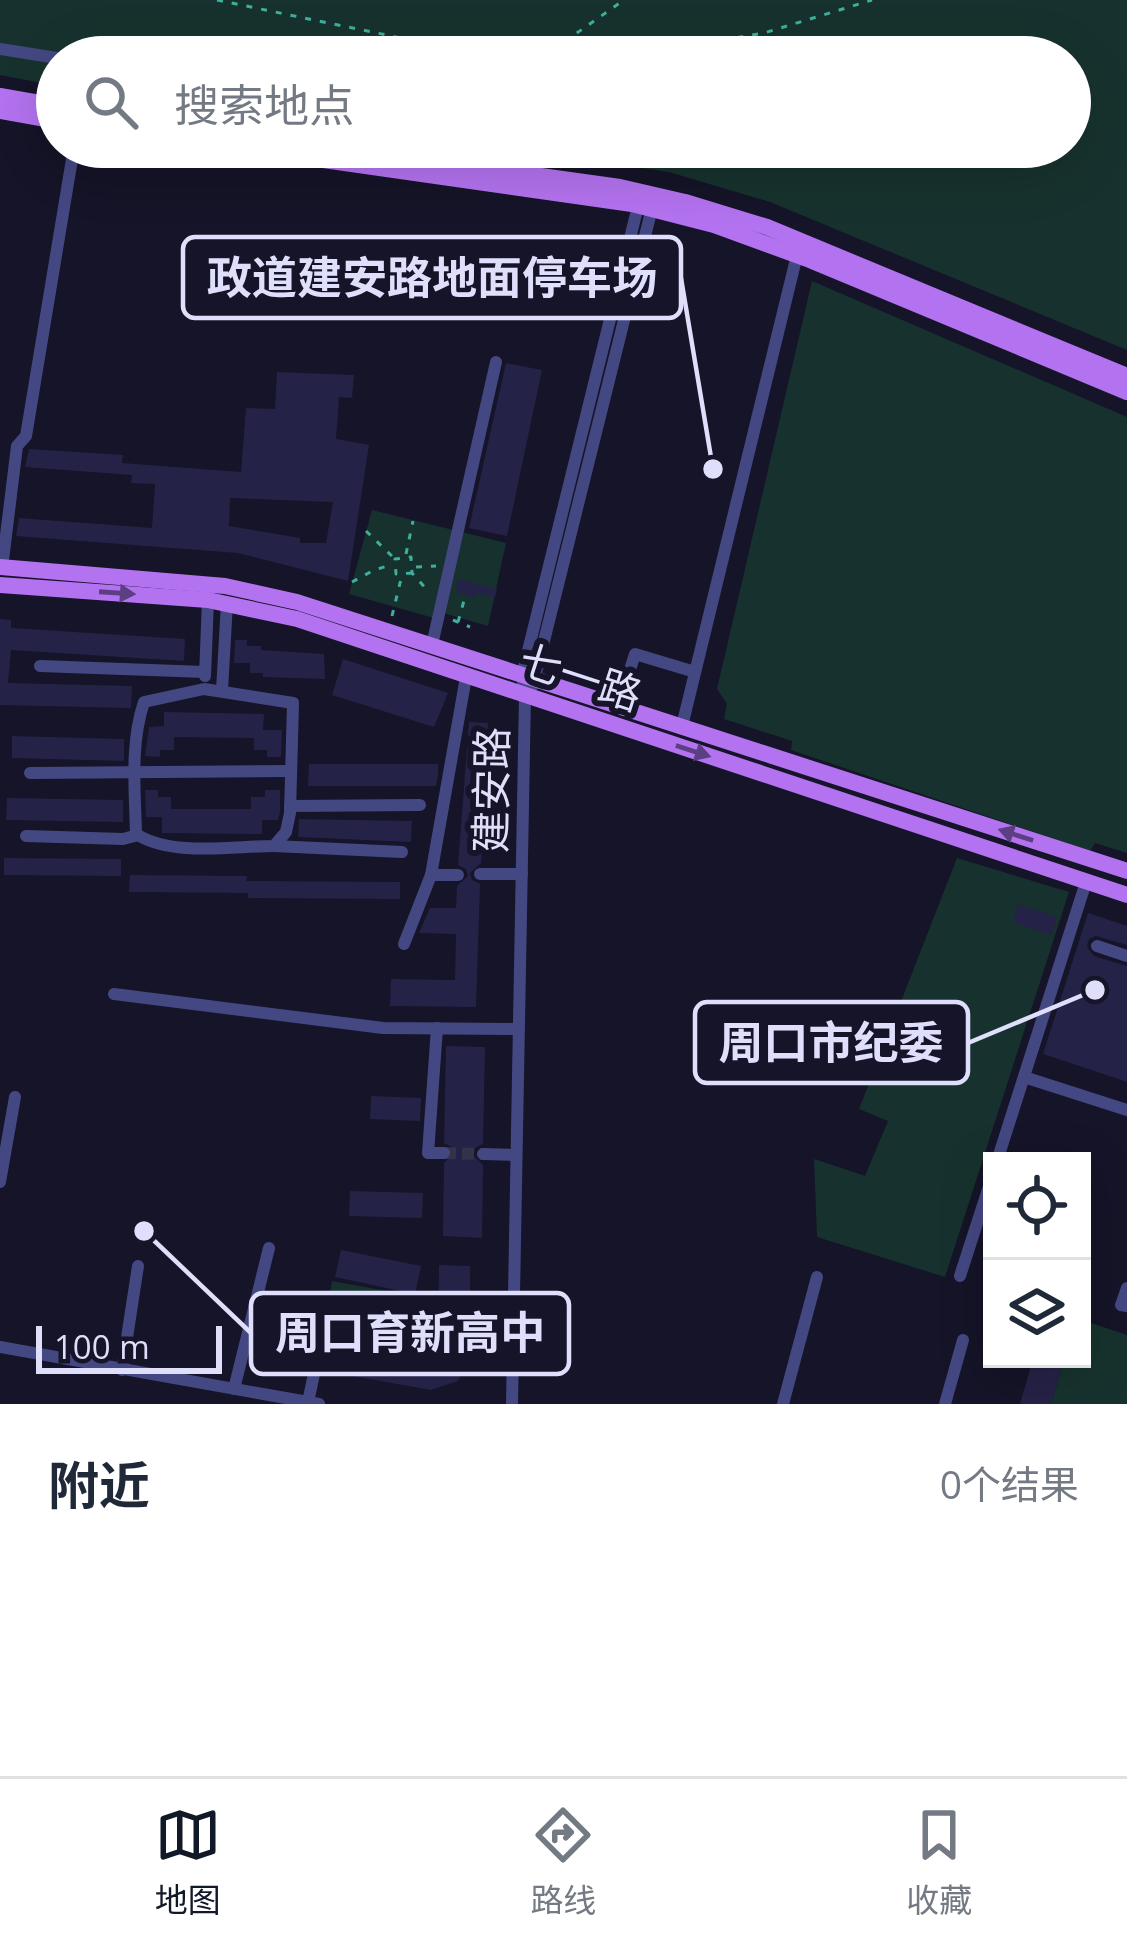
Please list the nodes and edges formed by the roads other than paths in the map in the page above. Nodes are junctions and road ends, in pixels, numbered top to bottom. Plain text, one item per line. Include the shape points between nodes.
1 (0, 49) edge
2 (36, 55) edge
3 (0, 96) edge
4 (36, 102) edge
5 (0, 111) edge
6 (36, 117) edge
7 (71, 168) edge
8 (395, 168) edge
9 (483, 168) edge
10 (488, 169) joint
11 (646, 200) junction
12 (797, 255) junction
13 (496, 362) dead end
14 (1127, 376) edge
15 (1127, 392) edge
16 (1, 573) edge
17 (217, 602) junction
18 (432, 644) junction
19 (40, 666) dead end
20 (205, 672) junction
21 (695, 672) junction
22 (466, 677) dead end
23 (529, 677) junction
24 (204, 689) junction
25 (222, 690) junction
26 (525, 695) junction
27 (619, 704) junction
28 (682, 726) junction
29 (290, 771) junction
30 (30, 773) dead end
31 (134, 775) junction
32 (290, 806) junction
33 (420, 806) dead end
34 (138, 835) junction
35 (26, 836) dead end
36 (274, 846) junction
37 (402, 852) dead end
38 (1127, 871) edge
39 (430, 874) junction
40 (458, 874) dead end
41 (480, 874) dead end
42 (521, 874) junction
43 (1086, 881) junction
44 (1127, 895) edge
45 (404, 944) dead end
46 (1097, 946) dead end
47 (1127, 956) edge
48 (114, 994) dead end
49 (437, 1028) junction
50 (518, 1029) junction
51 (1024, 1077) junction
52 (15, 1097) dead end
53 (1127, 1110) edge
54 (1000, 1152) edge
55 (444, 1153) dead end
56 (483, 1154) tunnel mouth
57 (515, 1156) junction
58 (0, 1182) edge
59 (983, 1205) edge
60 (268, 1248) dead end
61 (138, 1266) dead end
62 (817, 1276) dead end
63 (960, 1276) dead end
64 (1127, 1288) edge
65 (1127, 1306) edge
66 (325, 1323) dead end
67 (963, 1340) dead end
68 (0, 1347) edge
69 (122, 1370) junction
70 (234, 1389) junction
71 (313, 1403) edge
72 (512, 1404) edge
73 (783, 1404) edge
74 (945, 1404) edge

1 - 2 street
3 - 4 main road
5 - 6 main road
7 - 16 street
8 - 11 main road
9 - 10 main road
10 - 11 main road
11 - 12 main road
11 - 14 main road via 767,227
11 - 23 street, 建安路
12 - 15 main road
12 - 21 street
13 - 18 street
16 -> 17 main road, 七一路
16 - 18 main road, 七一路 via 225,586
17 - 20 street
17 - 25 street
17 - 26 main road, 七一路 via 297,619
18 - 23 main road, 七一路
19 - 20 street
20 - 24 street
21 - 27 street via 635,654
21 - 28 street
22 - 39 street
23 - 26 street, 建安路
23 - 27 main road, 七一路
24 - 25 street
24 - 31 street via 144,702
25 - 29 street via 293,703
26 - 42 street, 建安路
26 -> 43 main road, 七一路
27 - 28 main road, 七一路
38 -> 28 main road, 七一路
29 - 31 street
29 - 32 street
30 - 31 street
31 - 34 street
32 - 33 street
32 - 36 street
34 - 35 street
34 - 36 street via 175,846
36 - 37 street
39 - 40 street
39 - 45 street
41 - 42 street
42 - 50 street, 建安路
43 - 44 main road, 七一路
43 - 51 street
46 - 47 street
48 - 49 street
49 - 50 street
49 - 55 street via 428,1153
50 - 57 street, 建安路
51 - 53 street
51 - 54 street
52 - 58 street
56 - 57 street
57 - 72 street, 建安路
59 - 63 street
60 - 70 street
61 - 69 street
62 - 73 street
64 - 65 street
66 - 71 street
67 - 74 street
68 - 69 street
69 - 70 street
70 - 71 street

